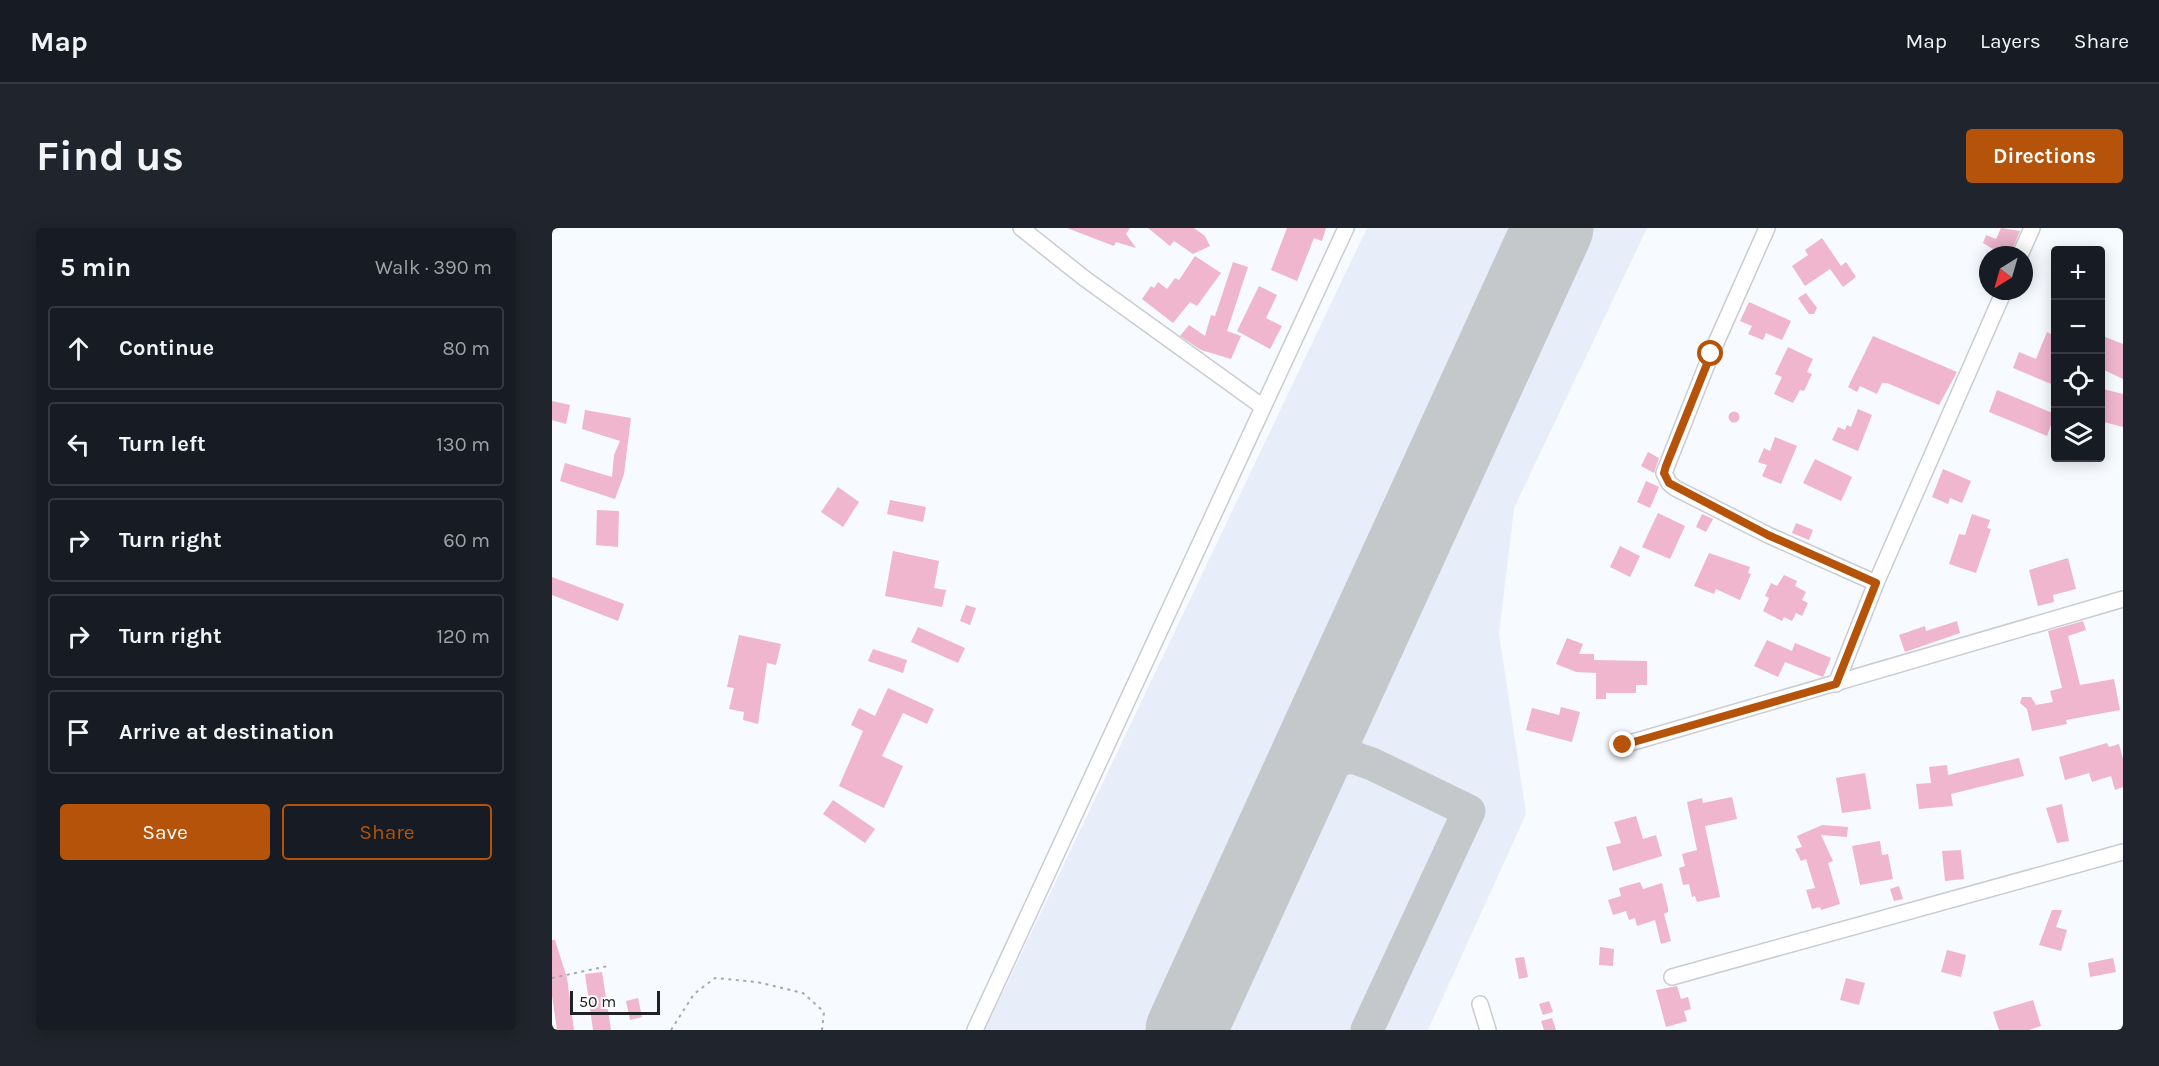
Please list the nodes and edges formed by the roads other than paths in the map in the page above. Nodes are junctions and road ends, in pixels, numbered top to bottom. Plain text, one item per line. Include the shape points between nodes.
1 (1021, 228) edge
2 (1346, 228) edge
3 (1767, 228) edge
4 (2032, 228) edge
5 (2024, 246) edge
6 (2000, 300) edge
7 (1263, 407) junction
8 (1876, 583) junction
9 (2123, 599) edge
10 (1836, 684) junction
11 (1623, 745) dead end
12 (2123, 852) edge
13 (1672, 976) dead end
14 (1480, 1004) dead end
15 (975, 1030) edge
16 (1488, 1030) edge

1 - 7 street
2 - 7 street
3 - 8 street via 1664,473 1675,488
4 - 5 street
6 - 8 street
7 - 15 street
8 - 10 street
9 - 10 street
10 - 11 street
12 - 13 street
14 - 16 street

